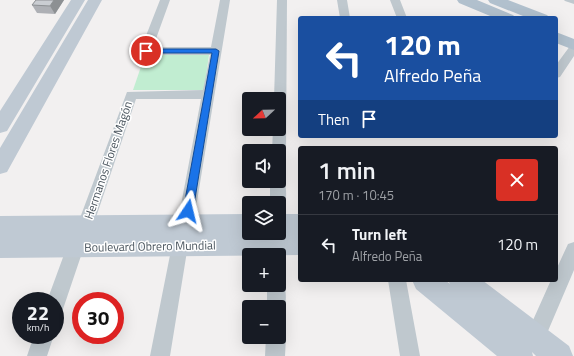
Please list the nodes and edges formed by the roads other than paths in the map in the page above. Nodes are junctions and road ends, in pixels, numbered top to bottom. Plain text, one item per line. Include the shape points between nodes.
1 (78, 0) edge
2 (95, 0) edge
3 (166, 0) edge
4 (225, 0) edge
5 (282, 0) edge
6 (342, 0) edge
7 (395, 0) edge
8 (495, 0) edge
9 (567, 0) edge
10 (474, 2) edge
11 (574, 2) edge
12 (345, 16) edge
13 (401, 16) edge
14 (504, 16) edge
15 (537, 16) edge
16 (558, 24) edge
17 (574, 30) edge
18 (558, 38) edge
19 (574, 45) edge
20 (574, 48) edge
21 (216, 51) junction
22 (558, 71) edge
23 (208, 94) junction
24 (0, 126) edge
25 (279, 144) edge
26 (0, 166) edge
27 (85, 226) junction
28 (242, 226) edge
29 (0, 227) edge
30 (298, 227) edge
31 (125, 236) junction
32 (183, 236) junction
33 (286, 237) edge
34 (242, 238) edge
35 (75, 247) junction
36 (0, 248) edge
37 (574, 250) edge
38 (397, 282) edge
39 (428, 282) edge
40 (463, 282) edge
41 (59, 292) edge
42 (41, 344) edge
43 (276, 344) edge
44 (527, 347) edge
45 (37, 356) edge
46 (160, 356) edge
47 (275, 356) edge
48 (410, 356) edge
49 (559, 356) edge

1 - 24 street
2 - 26 street
3 - 21 street via 146,51
4 - 21 street
5 - 25 street
6 - 12 street
7 - 13 street
8 - 15 main road
9 - 11 lane
10 - 14 main road
16 - 17 main road
18 - 19 main road
20 - 22 street
21 - 23 street
23 - 27 street, Hermanos Flores Magón via 131,95
23 - 32 street
27 - 29 street, Boulevard Obrero Mundial
27 - 31 street, Boulevard Obrero Mundial
28 - 32 street, Boulevard Obrero Mundial
30 - 33 street, Boulevard Obrero Mundial
31 - 32 street, Boulevard Obrero Mundial
31 - 35 street, Boulevard Obrero Mundial
32 - 34 street, Boulevard Obrero Mundial
32 - 46 street
35 - 36 street, Boulevard Obrero Mundial
35 - 41 street
37 - 44 street
38 - 48 street
39 - 44 street
40 - 44 street
42 - 45 street
43 - 47 street
44 - 49 street

